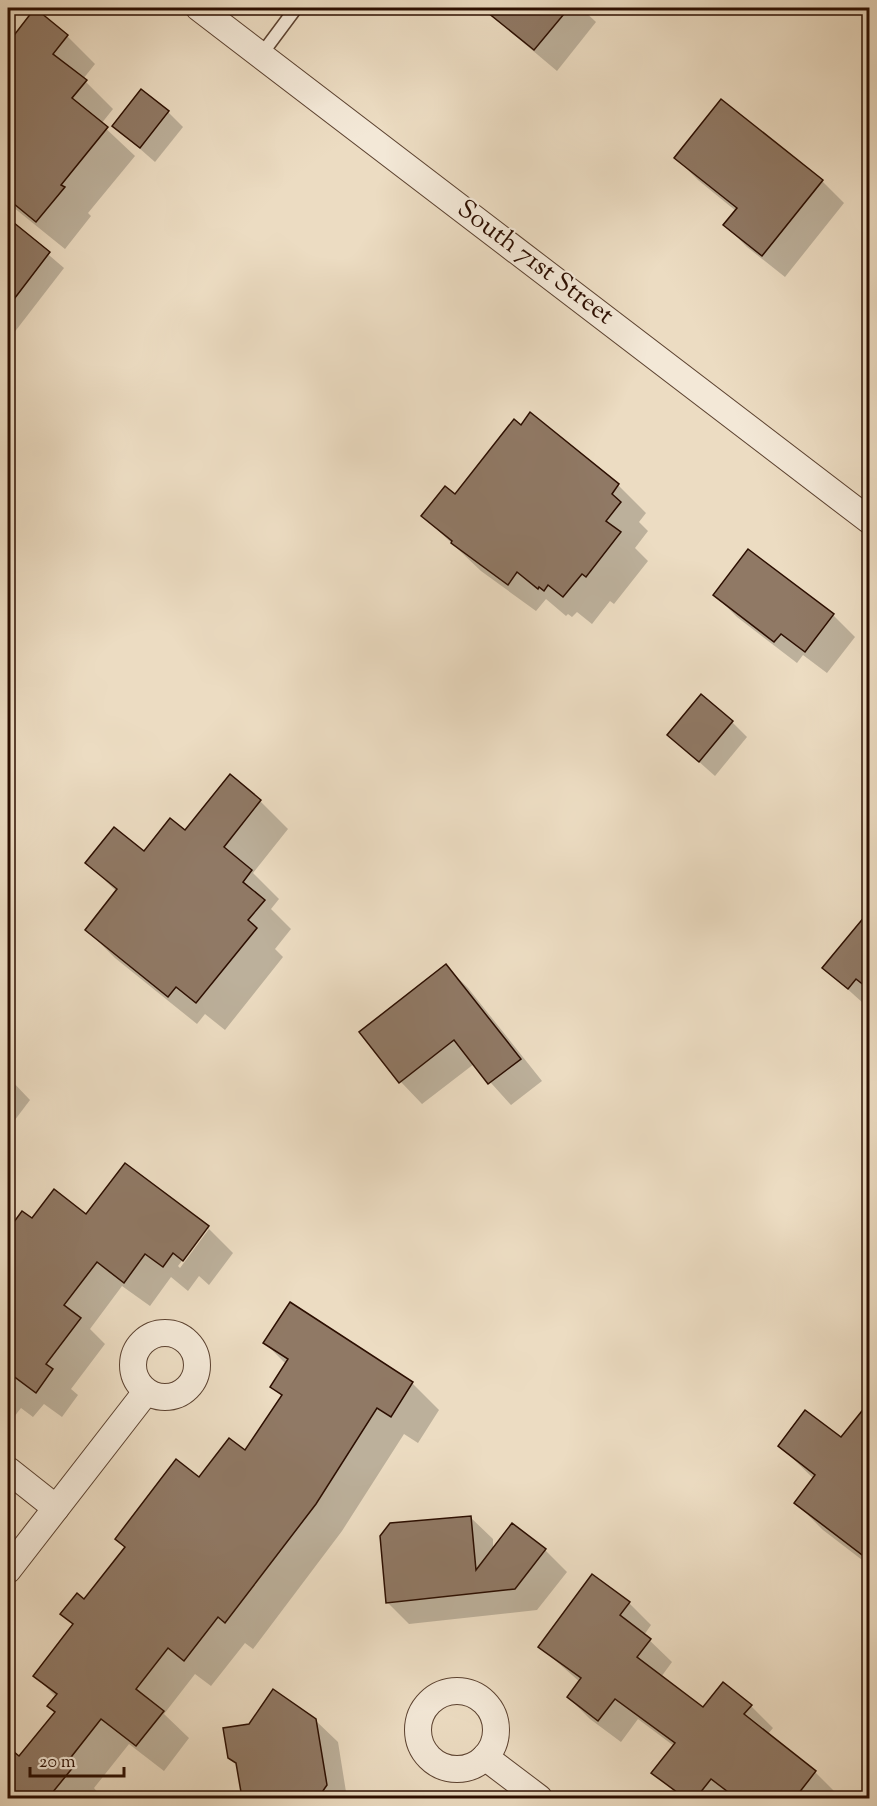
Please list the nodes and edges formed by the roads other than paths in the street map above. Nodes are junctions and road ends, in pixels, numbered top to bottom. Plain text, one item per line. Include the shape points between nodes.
1 (199, 8) edge
2 (296, 8) edge
3 (261, 55) junction
4 (870, 521) edge
5 (147, 1392) dead end
6 (8, 1470) edge
7 (56, 1508) junction
8 (8, 1570) edge
9 (485, 1757) dead end
10 (539, 1798) edge

1 - 3 street, South 71st Street
2 - 3 lane
3 - 4 street, South 71st Street
5 - 7 street
6 - 7 street
7 - 8 street
9 - 10 street

